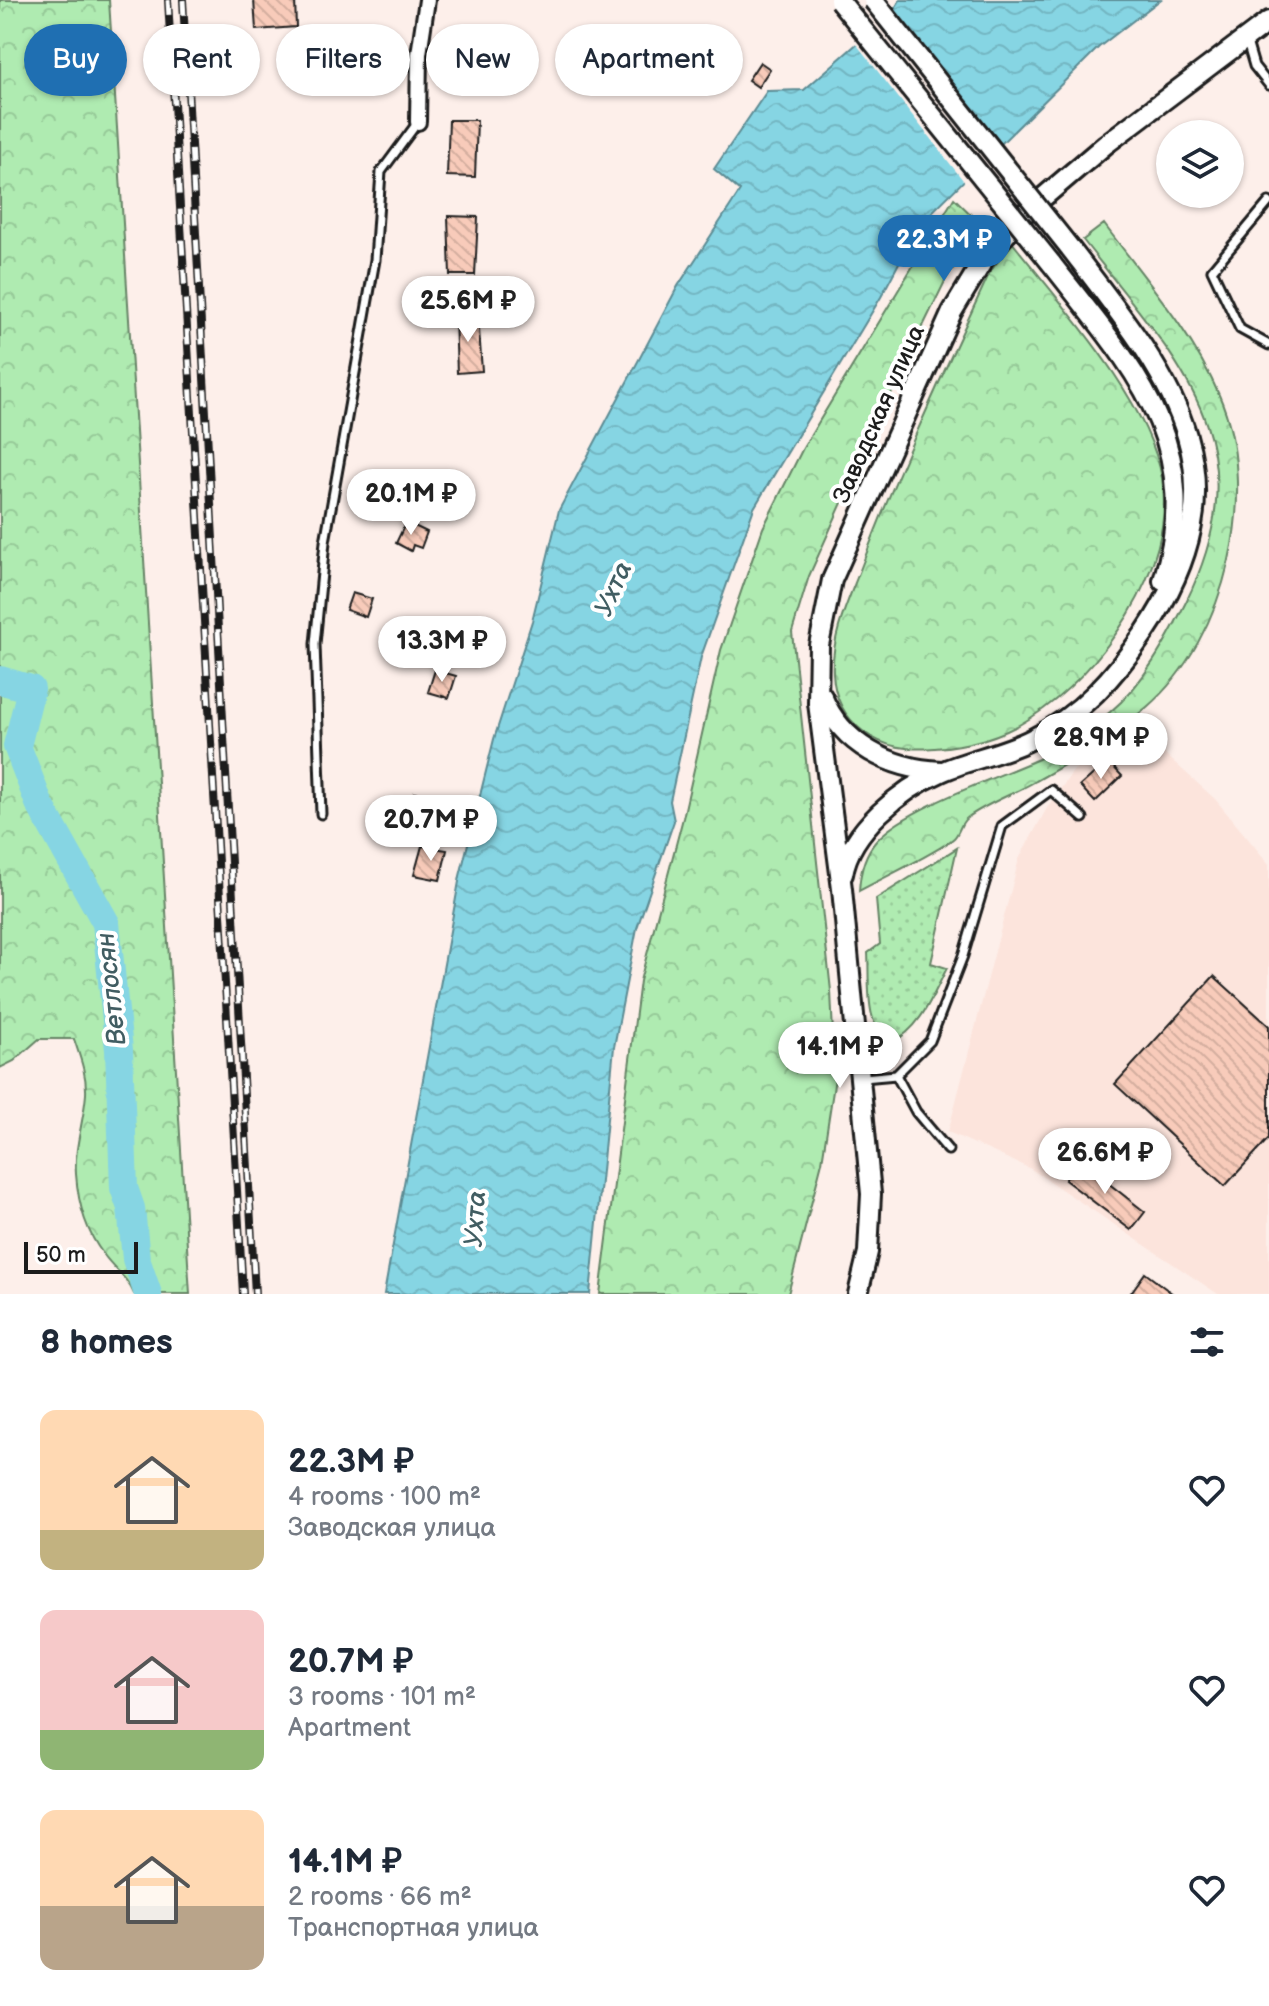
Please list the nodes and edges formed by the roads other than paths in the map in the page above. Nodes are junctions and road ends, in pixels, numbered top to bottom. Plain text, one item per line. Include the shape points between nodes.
1 (427, 0) edge
2 (839, 0) edge
3 (873, 0) edge
4 (1269, 21) edge
5 (1245, 37) junction
6 (1269, 85) edge
7 (418, 122) joint
8 (1269, 202) edge
9 (1269, 345) edge
10 (1135, 646) junction
11 (818, 677) junction
12 (941, 771) junction
13 (321, 814) dead end
14 (1083, 818) dead end
15 (842, 889) junction
16 (896, 1075) junction
17 (860, 1079) junction
18 (948, 1150) dead end
19 (858, 1294) edge

1 - 7 street via 419,54
2 - 10 street, bridge via 1051,263 1137,379 1160,421 1175,469 1176,519 1152,614
3 - 10 street, bridge via 1070,248 1158,368 1182,415 1194,456 1195,509 1183,559
4 - 5 street, Заводская улица
5 - 6 lane via 1254,66
5 - 11 street, Заводская улица via 1083,163 1026,212 984,259 952,312 843,549 824,611
7 - 13 lane via 381,172 375,260 325,542 315,644
8 - 9 lane via 1212,270 1240,329
10 - 12 street via 1089,700 1055,726 1003,752
11 - 12 street via 832,717 854,741 903,765
11 - 15 street, Заводская улица
12 - 15 street via 870,825 848,858
14 - 16 lane via 1051,790 1002,826 963,956 930,1041
15 - 17 street, Заводская улица
16 - 17 lane
16 - 18 lane via 916,1112
17 - 19 street, Заводская улица via 871,1194 868,1252

